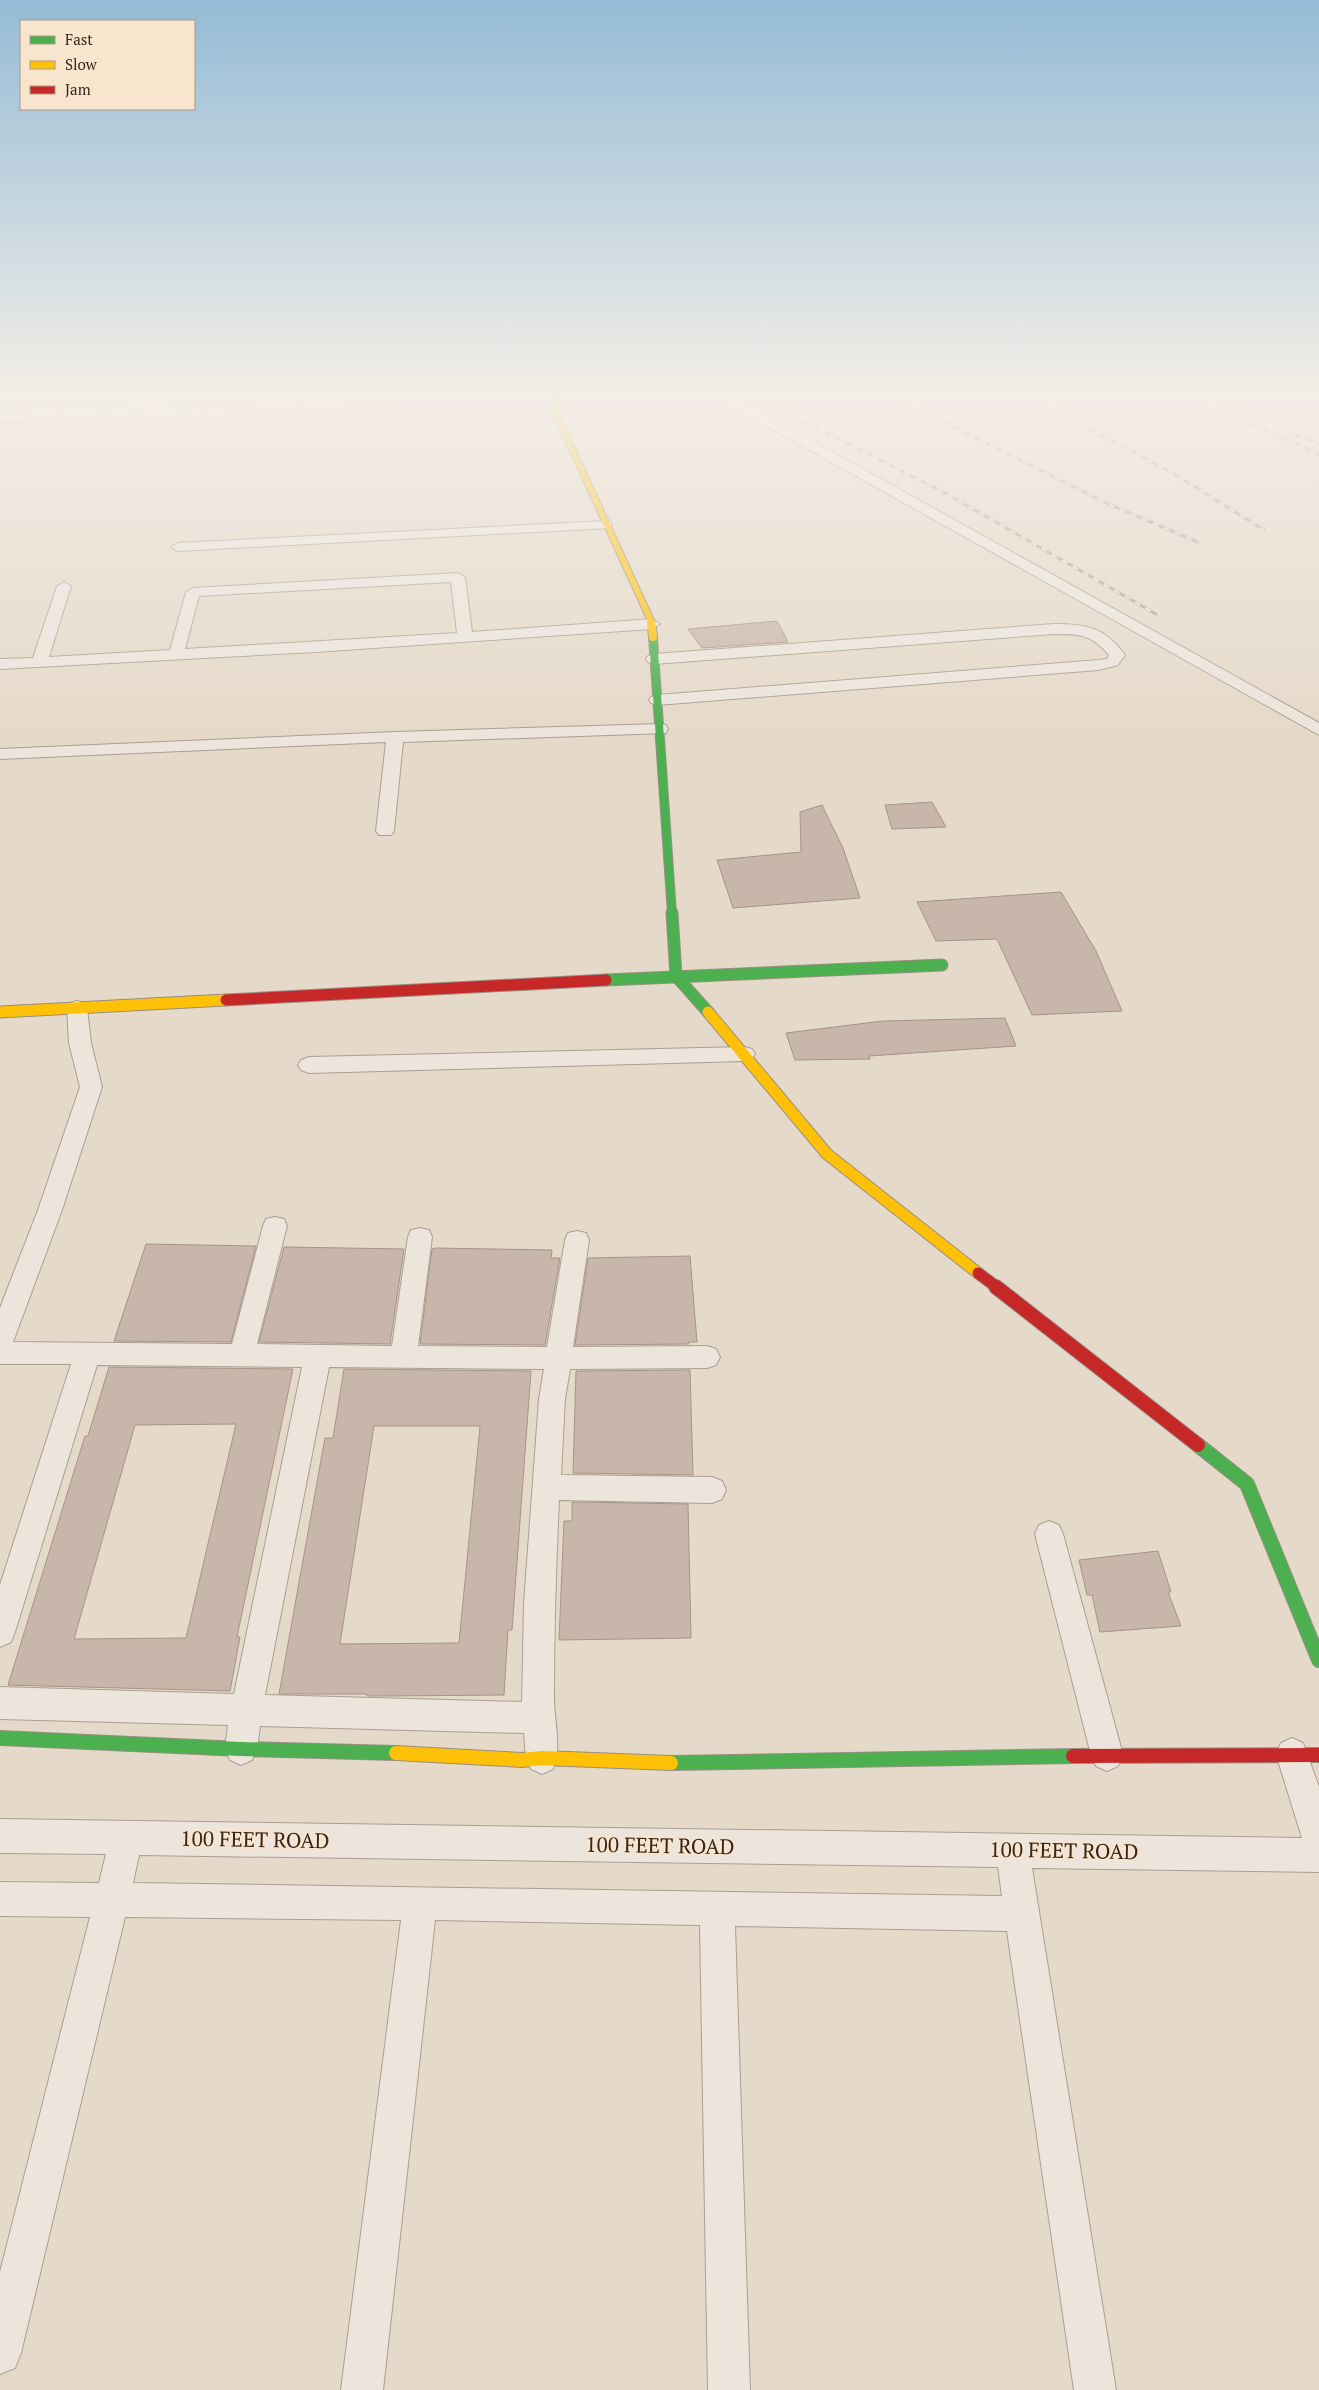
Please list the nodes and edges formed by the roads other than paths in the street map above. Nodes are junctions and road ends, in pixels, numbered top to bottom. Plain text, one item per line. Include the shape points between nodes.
1 (598, 509) edge
2 (921, 509) edge
3 (605, 524) junction
4 (178, 547) dead end
5 (64, 586) dead end
6 (652, 624) junction
7 (465, 637) junction
8 (176, 655) junction
9 (654, 659) junction
10 (39, 662) junction
11 (0, 664) edge
12 (657, 700) junction
13 (660, 729) junction
14 (1319, 730) edge
15 (395, 737) junction
16 (0, 754) edge
17 (385, 831) dead end
18 (942, 965) dead end
19 (676, 976) junction
20 (78, 1008) junction
21 (0, 1012) edge
22 (744, 1054) junction
23 (309, 1065) dead end
24 (275, 1226) dead end
25 (420, 1237) dead end
26 (577, 1240) dead end
27 (0, 1342) edge
28 (0, 1353) edge
29 (88, 1353) junction
30 (242, 1354) junction
31 (318, 1355) junction
32 (403, 1357) junction
33 (707, 1357) dead end
34 (559, 1358) junction
35 (546, 1487) junction
36 (712, 1490) dead end
37 (1049, 1534) dead end
38 (0, 1632) edge
39 (1319, 1660) edge
40 (0, 1703) edge
41 (246, 1710) junction
42 (538, 1718) junction
43 (0, 1738) edge
44 (241, 1749) junction
45 (1306, 1754) edge
46 (1107, 1755) junction
47 (542, 1758) junction
48 (0, 1836) edge
49 (127, 1837) junction
50 (1319, 1838) edge
51 (1012, 1849) junction
52 (1319, 1855) edge
53 (0, 1899) edge
54 (111, 1900) junction
55 (420, 1902) junction
56 (717, 1908) junction
57 (1022, 1914) junction
58 (0, 2353) edge
59 (362, 2390) edge
60 (729, 2390) edge
61 (1094, 2390) edge

1 - 3 street
2 - 14 street
3 - 4 street
3 - 6 street
5 - 10 street
6 - 7 street
6 - 9 street
7 - 8 street
7 - 8 street via 458,577 202,591 193,592
8 - 10 street
9 - 12 street
9 - 12 street via 1079,628 1094,632 1117,655 1112,662 1099,665
10 - 11 street
12 - 13 street
13 - 15 street
13 - 19 street
15 - 16 street
15 - 17 street
18 - 19 street
19 - 20 street
19 - 22 street
20 - 21 street
20 - 27 street via 80,1043 91,1087 50,1210
22 - 23 street
22 - 39 street via 827,1154 1247,1484
24 - 30 street
25 - 32 street
26 - 34 street
28 - 29 street
29 - 30 street
29 - 38 street
30 - 31 street
31 - 32 street
31 - 41 street
32 - 34 street
33 - 34 street
34 - 35 street via 552,1399
35 - 36 street
35 - 42 street via 539,1603
37 - 46 street
40 - 41 street
41 - 42 street
41 - 44 street
42 - 47 street
43 - 44 street
44 - 47 street via 522,1760
45 - 46 street
45 - 50 street
46 - 47 street via 667,1763
48 - 49 street, 100 FEET ROAD
49 - 51 street, 100 FEET ROAD
49 - 54 street
51 - 52 street, 100 FEET ROAD
51 - 57 street
53 - 54 street
54 - 55 street
54 - 58 street
55 - 56 street
55 - 59 street
56 - 57 street
56 - 60 street
57 - 61 street

